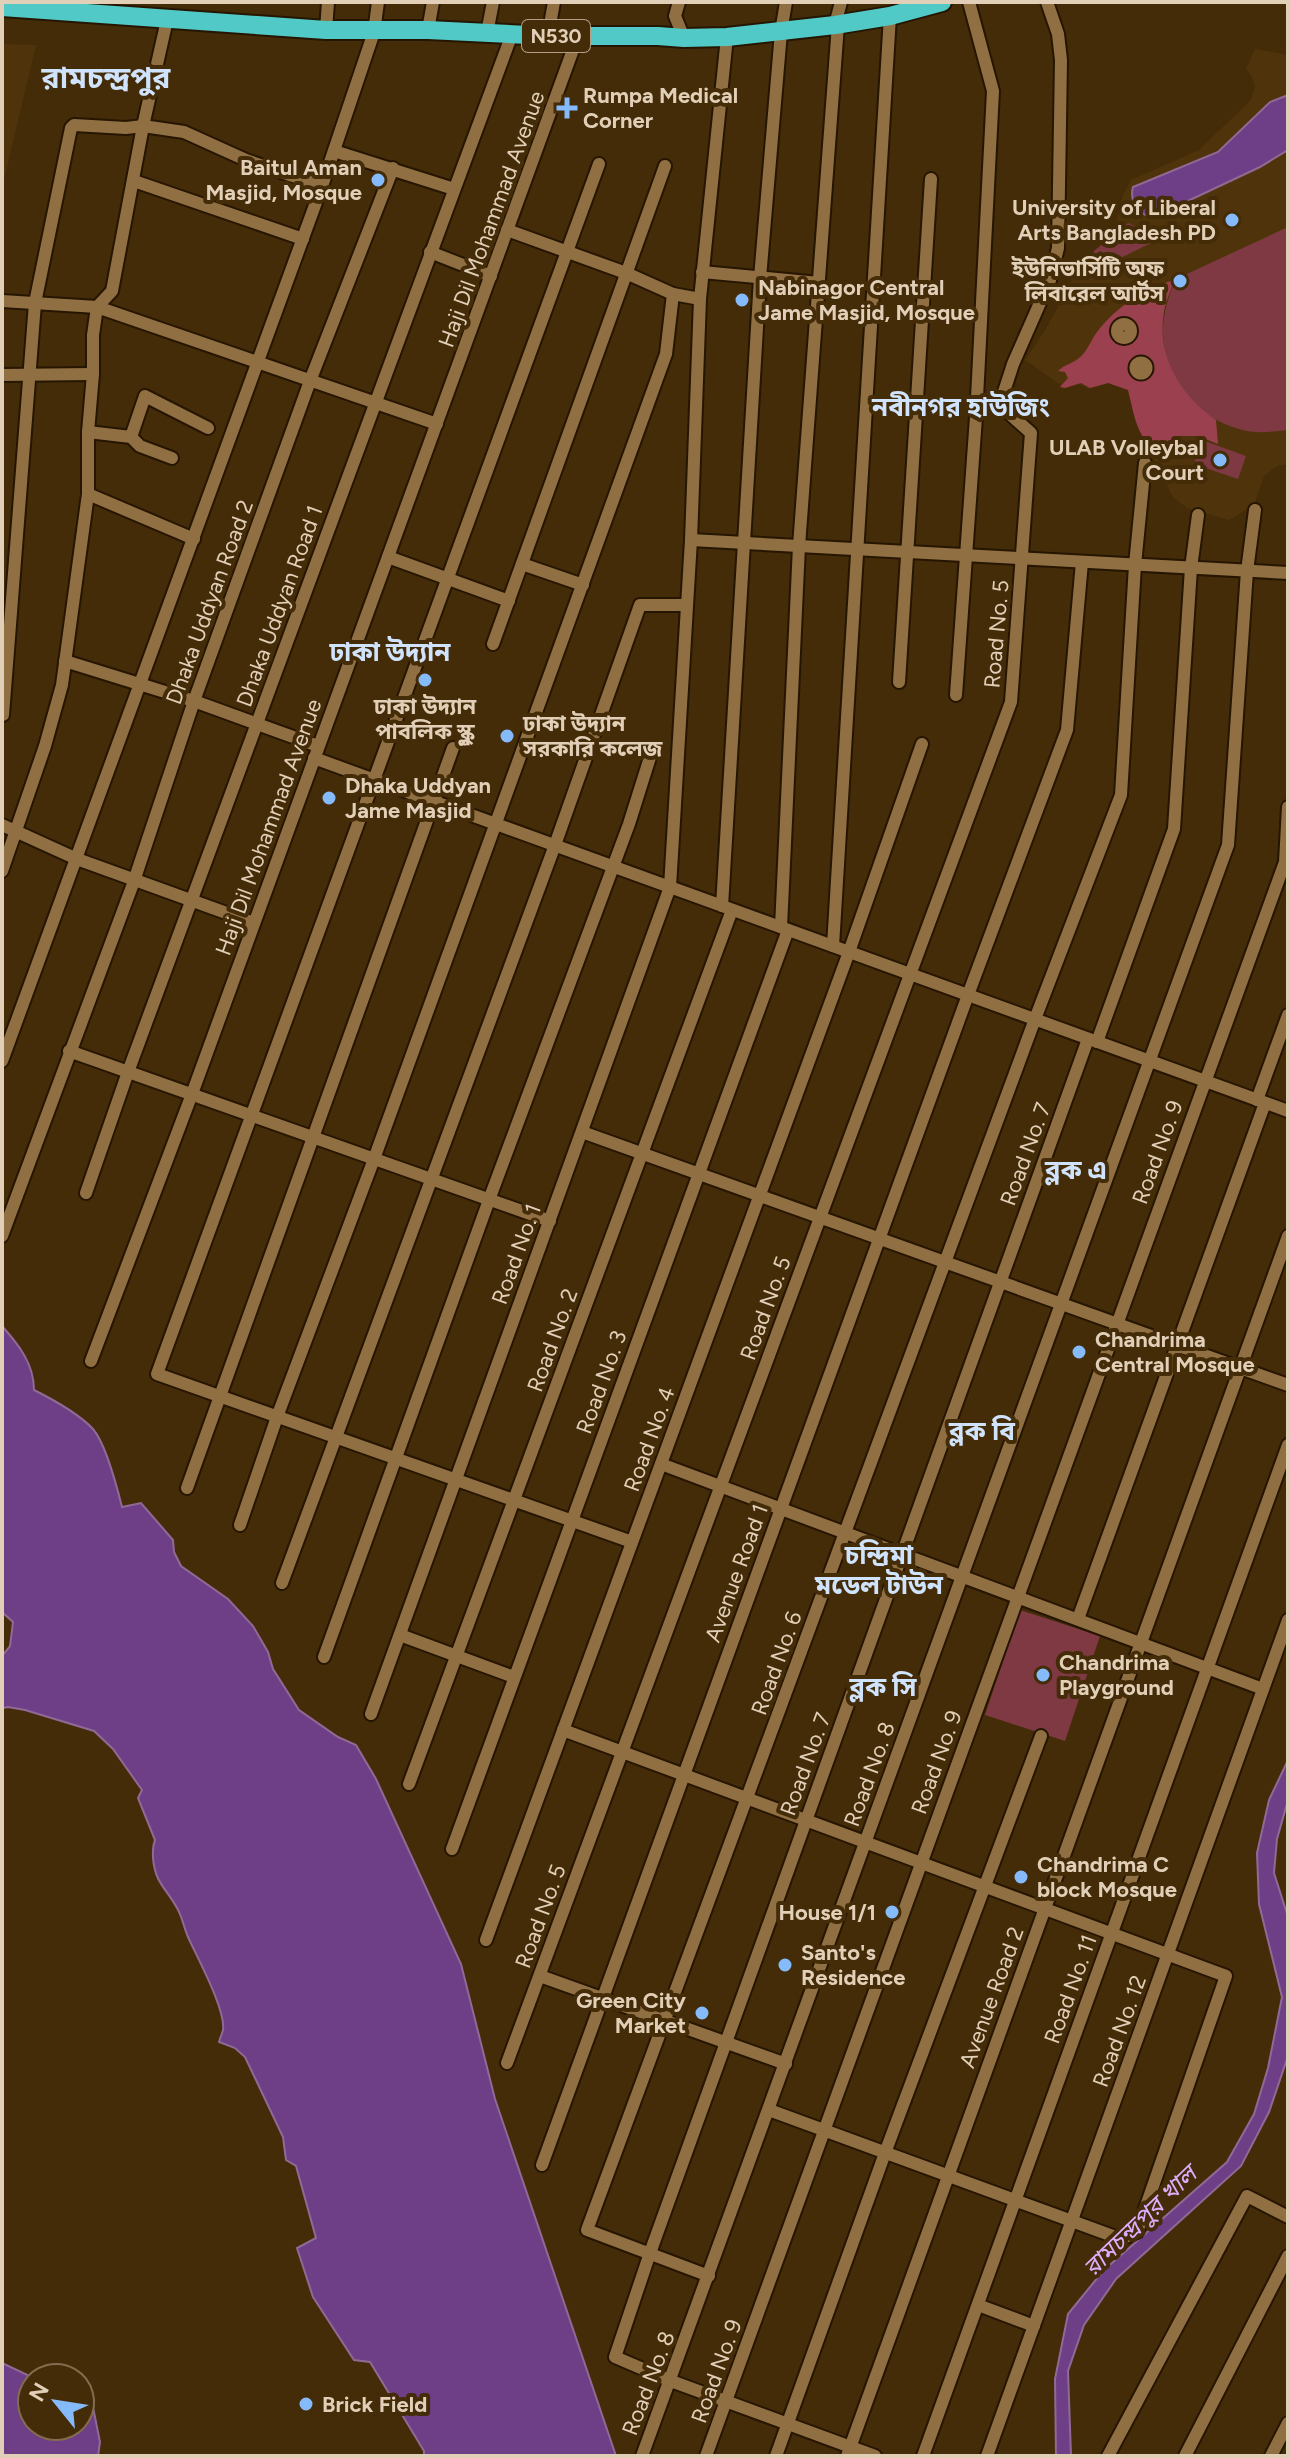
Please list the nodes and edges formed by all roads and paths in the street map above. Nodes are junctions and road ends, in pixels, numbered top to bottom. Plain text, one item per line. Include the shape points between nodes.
1 (328, 2) edge
2 (378, 2) edge
3 (433, 2) edge
4 (493, 2) edge
5 (554, 2) edge
6 (679, 2) edge
7 (786, 2) edge
8 (841, 2) edge
9 (942, 2) edge
10 (969, 2) edge
11 (1047, 2) edge
12 (4, 6) edge
13 (909, 6) edge
14 (890, 16) junction
15 (167, 20) junction
16 (837, 25) junction
17 (326, 30) junction
18 (428, 30) junction
19 (374, 32) junction
20 (781, 32) junction
21 (487, 33) junction
22 (512, 34) junction
23 (548, 36) junction
24 (578, 36) junction
25 (727, 37) junction
26 (684, 38) junction
27 (143, 126) junction
28 (334, 151) junction
29 (599, 164) dead end
30 (665, 166) dead end
31 (393, 168) junction
32 (931, 179) dead end
33 (134, 181) junction
34 (322, 186) junction
35 (454, 189) junction
36 (507, 230) junction
37 (303, 239) junction
38 (567, 251) junction
39 (430, 252) junction
40 (702, 272) junction
41 (626, 273) junction
42 (491, 276) junction
43 (760, 278) junction
44 (819, 283) junction
45 (673, 294) junction
46 (700, 299) junction
47 (2, 301) edge
48 (35, 303) junction
49 (97, 307) junction
50 (259, 362) junction
51 (30, 374) junction
52 (93, 374) junction
53 (2, 375) edge
54 (310, 381) junction
55 (1002, 398) junction
56 (374, 403) junction
57 (976, 404) junction
58 (437, 424) junction
59 (208, 428) dead end
60 (88, 432) junction
61 (131, 437) junction
62 (172, 458) dead end
63 (1145, 463) dead end
64 (88, 494) junction
65 (1255, 510) dead end
66 (1198, 515) dead end
67 (194, 539) junction
68 (691, 540) junction
69 (744, 543) junction
70 (799, 546) junction
71 (858, 549) junction
72 (908, 552) junction
73 (965, 555) junction
74 (388, 557) junction
75 (1023, 559) junction
76 (1082, 562) junction
77 (522, 564) junction
78 (1135, 565) junction
79 (1191, 568) junction
80 (1247, 571) junction
81 (1288, 573) edge
82 (448, 578) junction
83 (583, 585) junction
84 (509, 601) junction
85 (686, 605) junction
86 (493, 644) dead end
87 (65, 661) junction
88 (899, 682) dead end
89 (140, 683) junction
90 (956, 695) dead end
91 (194, 701) junction
92 (3, 715) edge
93 (257, 724) junction
94 (922, 744) dead end
95 (453, 748) dead end
96 (652, 751) dead end
97 (316, 752) junction
98 (374, 780) junction
99 (434, 802) junction
100 (1288, 807) edge
101 (496, 824) junction
102 (2, 825) edge
103 (17, 831) junction
104 (555, 845) junction
105 (77, 859) junction
106 (613, 866) junction
107 (2, 871) edge
108 (134, 881) junction
109 (670, 887) junction
110 (192, 900) junction
111 (727, 908) junction
112 (254, 923) junction
113 (784, 928) junction
114 (833, 946) junction
115 (849, 952) junction
116 (910, 974) junction
117 (968, 995) junction
118 (1288, 1015) edge
119 (1035, 1019) junction
120 (6, 1035) edge
121 (1093, 1040) junction
122 (69, 1051) junction
123 (2, 1061) edge
124 (1149, 1061) junction
125 (128, 1072) junction
126 (1204, 1081) junction
127 (192, 1094) junction
128 (1261, 1101) junction
129 (1288, 1111) edge
130 (252, 1115) junction
131 (582, 1132) junction
132 (313, 1137) junction
133 (642, 1154) junction
134 (374, 1159) junction
135 (698, 1174) junction
136 (431, 1179) junction
137 (86, 1193) dead end
138 (759, 1196) junction
139 (489, 1200) junction
140 (820, 1218) junction
141 (550, 1221) junction
142 (2, 1236) edge
143 (1288, 1236) edge
144 (879, 1239) junction
145 (945, 1262) junction
146 (1000, 1282) junction
147 (1061, 1304) junction
148 (1116, 1324) junction
149 (1177, 1346) junction
150 (91, 1361) dead end
151 (1240, 1368) junction
152 (1288, 1385) edge
153 (220, 1396) junction
154 (277, 1417) junction
155 (335, 1437) junction
156 (1288, 1445) edge
157 (396, 1459) junction
158 (661, 1464) junction
159 (456, 1480) junction
160 (721, 1486) junction
161 (187, 1488) dead end
162 (514, 1500) junction
163 (781, 1509) junction
164 (571, 1521) junction
165 (240, 1525) dead end
166 (845, 1533) junction
167 (632, 1542) junction
168 (902, 1554) junction
169 (962, 1576) junction
170 (282, 1583) dead end
171 (1017, 1597) junction
172 (1078, 1619) junction
173 (1288, 1620) edge
174 (400, 1635) junction
175 (1141, 1643) junction
176 (457, 1655) junction
177 (324, 1657) dead end
178 (1207, 1668) junction
179 (514, 1677) junction
180 (1263, 1689) junction
181 (371, 1714) dead end
182 (563, 1730) junction
183 (1041, 1736) dead end
184 (622, 1752) junction
185 (684, 1775) junction
186 (409, 1784) dead end
187 (747, 1799) junction
188 (806, 1821) junction
189 (866, 1843) junction
190 (452, 1849) dead end
191 (921, 1863) junction
192 (985, 1887) junction
193 (1045, 1909) junction
194 (1112, 1933) junction
195 (486, 1940) dead end
196 (1168, 1954) junction
197 (540, 1976) junction
198 (603, 1998) junction
199 (665, 2021) junction
200 (726, 2043) junction
201 (507, 2063) dead end
202 (786, 2064) junction
203 (769, 2110) junction
204 (824, 2130) junction
205 (885, 2153) junction
206 (542, 2165) dead end
207 (948, 2176) junction
208 (1016, 2200) junction
209 (1288, 2217) edge
210 (1072, 2221) junction
211 (650, 2253) junction
212 (1288, 2256) edge
213 (709, 2276) junction
214 (978, 2305) junction
215 (1034, 2326) junction
216 (671, 2381) junction
217 (726, 2401) junction
218 (1288, 2423) edge
219 (788, 2424) junction
220 (848, 2451) edge
221 (642, 2456) edge
222 (706, 2456) edge
223 (776, 2456) edge
224 (875, 2456) edge
225 (923, 2456) edge
226 (987, 2456) edge
227 (1108, 2456) edge
228 (1185, 2456) edge
229 (1271, 2456) edge

1 - 17 street
2 - 19 street
3 - 18 street
4 - 21 street
5 - 23 street
6 - 26 street via 675,16
7 - 20 street, Road No. 2
8 - 16 street, Road No. 3
9 - 13 highway, N530
10 - 57 street via 993,91
11 - 55 street via 1061,60 1058,248
12 - 15 highway, N530
13 - 14 highway, N530
14 - 16 highway, N530
14 - 71 street
15 - 17 highway, N530
15 - 27 street
16 - 20 highway, N530
16 - 44 street, Road No. 3
17 - 19 highway, N530
18 - 19 highway, N530
18 - 21 highway, N530
19 - 28 street
20 - 25 highway, N530
20 - 43 street, Road No. 2
21 - 22 highway, N530
22 - 23 highway, N530
22 - 35 street, Dhaka Uddyan Road 1
23 - 24 highway, N530
24 - 26 highway, N530
24 - 36 street, Haji Dil Mohammad Avenue
25 - 26 highway, N530
25 - 40 street, Road No. 1
27 - 33 street
27 - 34 street via 184,132
27 - 48 street via 71,128
28 - 31 street
28 - 34 street
29 - 38 street
30 - 41 street
31 - 35 street
31 - 54 street, Dhaka Uddyan Road 2
32 - 72 street
33 - 37 street
33 - 49 street via 112,291
34 - 37 street
35 - 39 street, Dhaka Uddyan Road 1
36 - 38 street
36 - 42 street, Haji Dil Mohammad Avenue
37 - 50 street
38 - 41 street
38 - 82 street
39 - 42 street
39 - 56 street, Dhaka Uddyan Road 1
40 - 43 street
40 - 46 street, Road No. 1
41 - 45 street
41 - 77 street
42 - 58 street, Haji Dil Mohammad Avenue
43 - 44 street
43 - 69 street, Road No. 2
44 - 70 street, Road No. 3
45 - 46 street
45 - 83 street via 666,354
46 - 68 street, Road No. 1
47 - 48 street
48 - 49 street
48 - 51 street
49 - 50 street
49 - 52 street
50 - 54 street
50 - 67 street
51 - 52 street
51 - 53 street
51 - 92 street
52 - 60 street
54 - 56 street
54 - 91 street, Dhaka Uddyan Road 2
55 - 57 street
55 - 75 street, Road No. 5 via 1003,408 1031,433
56 - 58 street
56 - 93 street, Dhaka Uddyan Road 1
57 - 73 street
58 - 74 street, Haji Dil Mohammad Avenue
59 - 61 street via 145,396
60 - 61 street
60 - 64 street
61 - 62 street
63 - 78 street, Road No. 6
64 - 67 street
64 - 87 street
65 - 80 street, Road No. 8
66 - 79 street, Road No. 7
67 - 89 street
68 - 69 street
68 - 85 street, Road No. 1
69 - 70 street
69 - 111 street, Road No. 2
70 - 71 street
70 - 113 street, Road No. 3
71 - 72 street
71 - 114 street
72 - 73 street
72 - 88 street
73 - 75 street
73 - 90 street
74 - 82 street
74 - 97 street, Haji Dil Mohammad Avenue
75 - 76 street
75 - 116 street, Road No. 5 via 1011,702
76 - 78 street
76 - 117 street, Avenue Road 1 via 1067,730
77 - 83 street
77 - 84 street
78 - 79 street
78 - 119 street, Road No. 6 via 1121,795
79 - 80 street
79 - 121 street, Road No. 7 via 1174,829
80 - 81 street
80 - 124 street, Road No. 8 via 1228,845
82 - 84 street
82 - 98 street
83 - 101 street
84 - 86 street
85 - 104 street via 640,605
85 - 109 street, Road No. 1
87 - 89 street
87 - 103 street
89 - 91 street
89 - 105 street
91 - 93 street
91 - 108 street, Dhaka Uddyan Road 2
93 - 97 street
93 - 110 street, Dhaka Uddyan Road 1
94 - 115 street, Road No. 4
95 - 99 street
96 - 106 street
97 - 98 street
97 - 112 street, Haji Dil Mohammad Avenue
98 - 99 street
98 - 130 street
99 - 101 street
99 - 132 street
100 - 126 street, Road No. 9 via 1285,862
101 - 104 street
101 - 134 street
102 - 103 street
103 - 105 street
103 - 107 street
104 - 106 street
104 - 136 street
105 - 108 street
105 - 120 street
106 - 109 street
106 - 139 street
108 - 110 street
108 - 122 street, Dhaka Uddyan Road 2
109 - 111 street
109 - 131 street, Road No. 1
110 - 112 street
110 - 125 street, Dhaka Uddyan Road 1
111 - 113 street
111 - 133 street, Road No. 2
112 - 127 street, Haji Dil Mohammad Avenue
113 - 114 street
113 - 135 street, Road No. 3
114 - 115 street
115 - 116 street
115 - 138 street, Road No. 4
116 - 117 street
116 - 140 street, Road No. 5
117 - 119 street
117 - 144 street, Avenue Road 1
118 - 128 street
119 - 121 street
119 - 145 street, Road No. 6
120 - 123 street
121 - 124 street
121 - 146 street, Road No. 7
122 - 125 street
122 - 142 street, Dhaka Uddyan Road 2
124 - 126 street
124 - 147 street, Road No. 8
125 - 127 street
125 - 137 street, Dhaka Uddyan Road 1
126 - 128 street
126 - 148 street, Road No. 9
127 - 130 street
127 - 150 street, Haji Dil Mohammad Avenue
128 - 129 street
128 - 149 street
130 - 132 street
130 - 153 street via 157,1374
131 - 133 street
131 - 141 street, Road No. 1
132 - 134 street
132 - 153 street
133 - 135 street
133 - 162 street, Road No. 2
134 - 136 street
134 - 154 street
135 - 138 street
135 - 164 street, Road No. 3
136 - 139 street
136 - 155 street
138 - 140 street
138 - 158 street, Road No. 4
139 - 141 street
139 - 157 street
140 - 144 street
140 - 160 street, Road No. 5
141 - 159 street, Road No. 1
143 - 151 street, Avenue Road 2
144 - 145 street
144 - 163 street, Avenue Road 1
145 - 146 street
145 - 166 street, Road No. 6
146 - 147 street
146 - 168 street, Road No. 7
147 - 148 street
147 - 169 street, Road No. 8
148 - 149 street
148 - 171 street, Road No. 9
149 - 151 street
149 - 172 street
151 - 152 street
151 - 175 street, Avenue Road 2
153 - 154 street
153 - 161 street
154 - 155 street
154 - 165 street
155 - 157 street
155 - 170 street
156 - 178 street, Road No. 11
157 - 159 street
157 - 177 street
158 - 160 street
158 - 167 street, Road No. 4
159 - 162 street
159 - 174 street, Road No. 1
160 - 163 street
160 - 184 street, Road No. 5
162 - 164 street
162 - 176 street, Road No. 2
163 - 166 street
163 - 185 street, Avenue Road 1
164 - 167 street
164 - 179 street, Road No. 3
166 - 168 street
166 - 187 street, Road No. 6
167 - 182 street, Road No. 4
168 - 169 street
168 - 188 street, Road No. 7
169 - 171 street
169 - 189 street, Road No. 8
171 - 172 street
171 - 191 street, Road No. 9
172 - 175 street
173 - 180 street, Road No. 12
174 - 176 street
174 - 181 street, Road No. 1
175 - 178 street
175 - 193 street, Avenue Road 2
176 - 179 street
176 - 186 street, Road No. 2
178 - 180 street
178 - 194 street, Road No. 11
179 - 190 street, Road No. 3
180 - 196 street, Road No. 12
182 - 184 street
182 - 195 street, Road No. 4
183 - 192 street
184 - 185 street
184 - 197 street, Road No. 5
185 - 187 street
185 - 198 street, Avenue Road 1
187 - 188 street
187 - 199 street, Road No. 6
188 - 189 street
188 - 200 street, Road No. 7
189 - 191 street
189 - 202 street, Road No. 8
191 - 192 street
191 - 204 street, Road No. 9
192 - 193 street
192 - 205 street
193 - 194 street
193 - 207 street, Avenue Road 2
194 - 196 street
194 - 208 street, Road No. 11
196 - 210 street, Road No. 12
196 - 210 street via 1226,1976 1137,2232 1121,2239
197 - 198 street
197 - 201 street, Road No. 5
198 - 199 street
198 - 206 street, Avenue Road 1
199 - 200 street
199 - 211 street, Road No. 6 via 587,2230
200 - 202 street
200 - 211 street, Road No. 7
202 - 203 street, Road No. 8
203 - 204 street
203 - 213 street, Road No. 8
204 - 205 street
204 - 217 street, Road No. 9
205 - 207 street
205 - 219 street
207 - 208 street
207 - 220 street, Avenue Road 2
208 - 210 street
208 - 214 street, Road No. 11
209 - 227 street via 1247,2196
210 - 215 street, Road No. 12
211 - 213 street
211 - 216 street, Road No. 7 via 615,2357
212 - 228 street
213 - 216 street, Road No. 8
214 - 215 street
214 - 225 street, Road No. 11
215 - 226 street, Road No. 12
216 - 217 street
216 - 221 street, Road No. 8
217 - 219 street
217 - 222 street, Road No. 9
218 - 229 street
219 - 220 street
219 - 223 street
220 - 224 street

